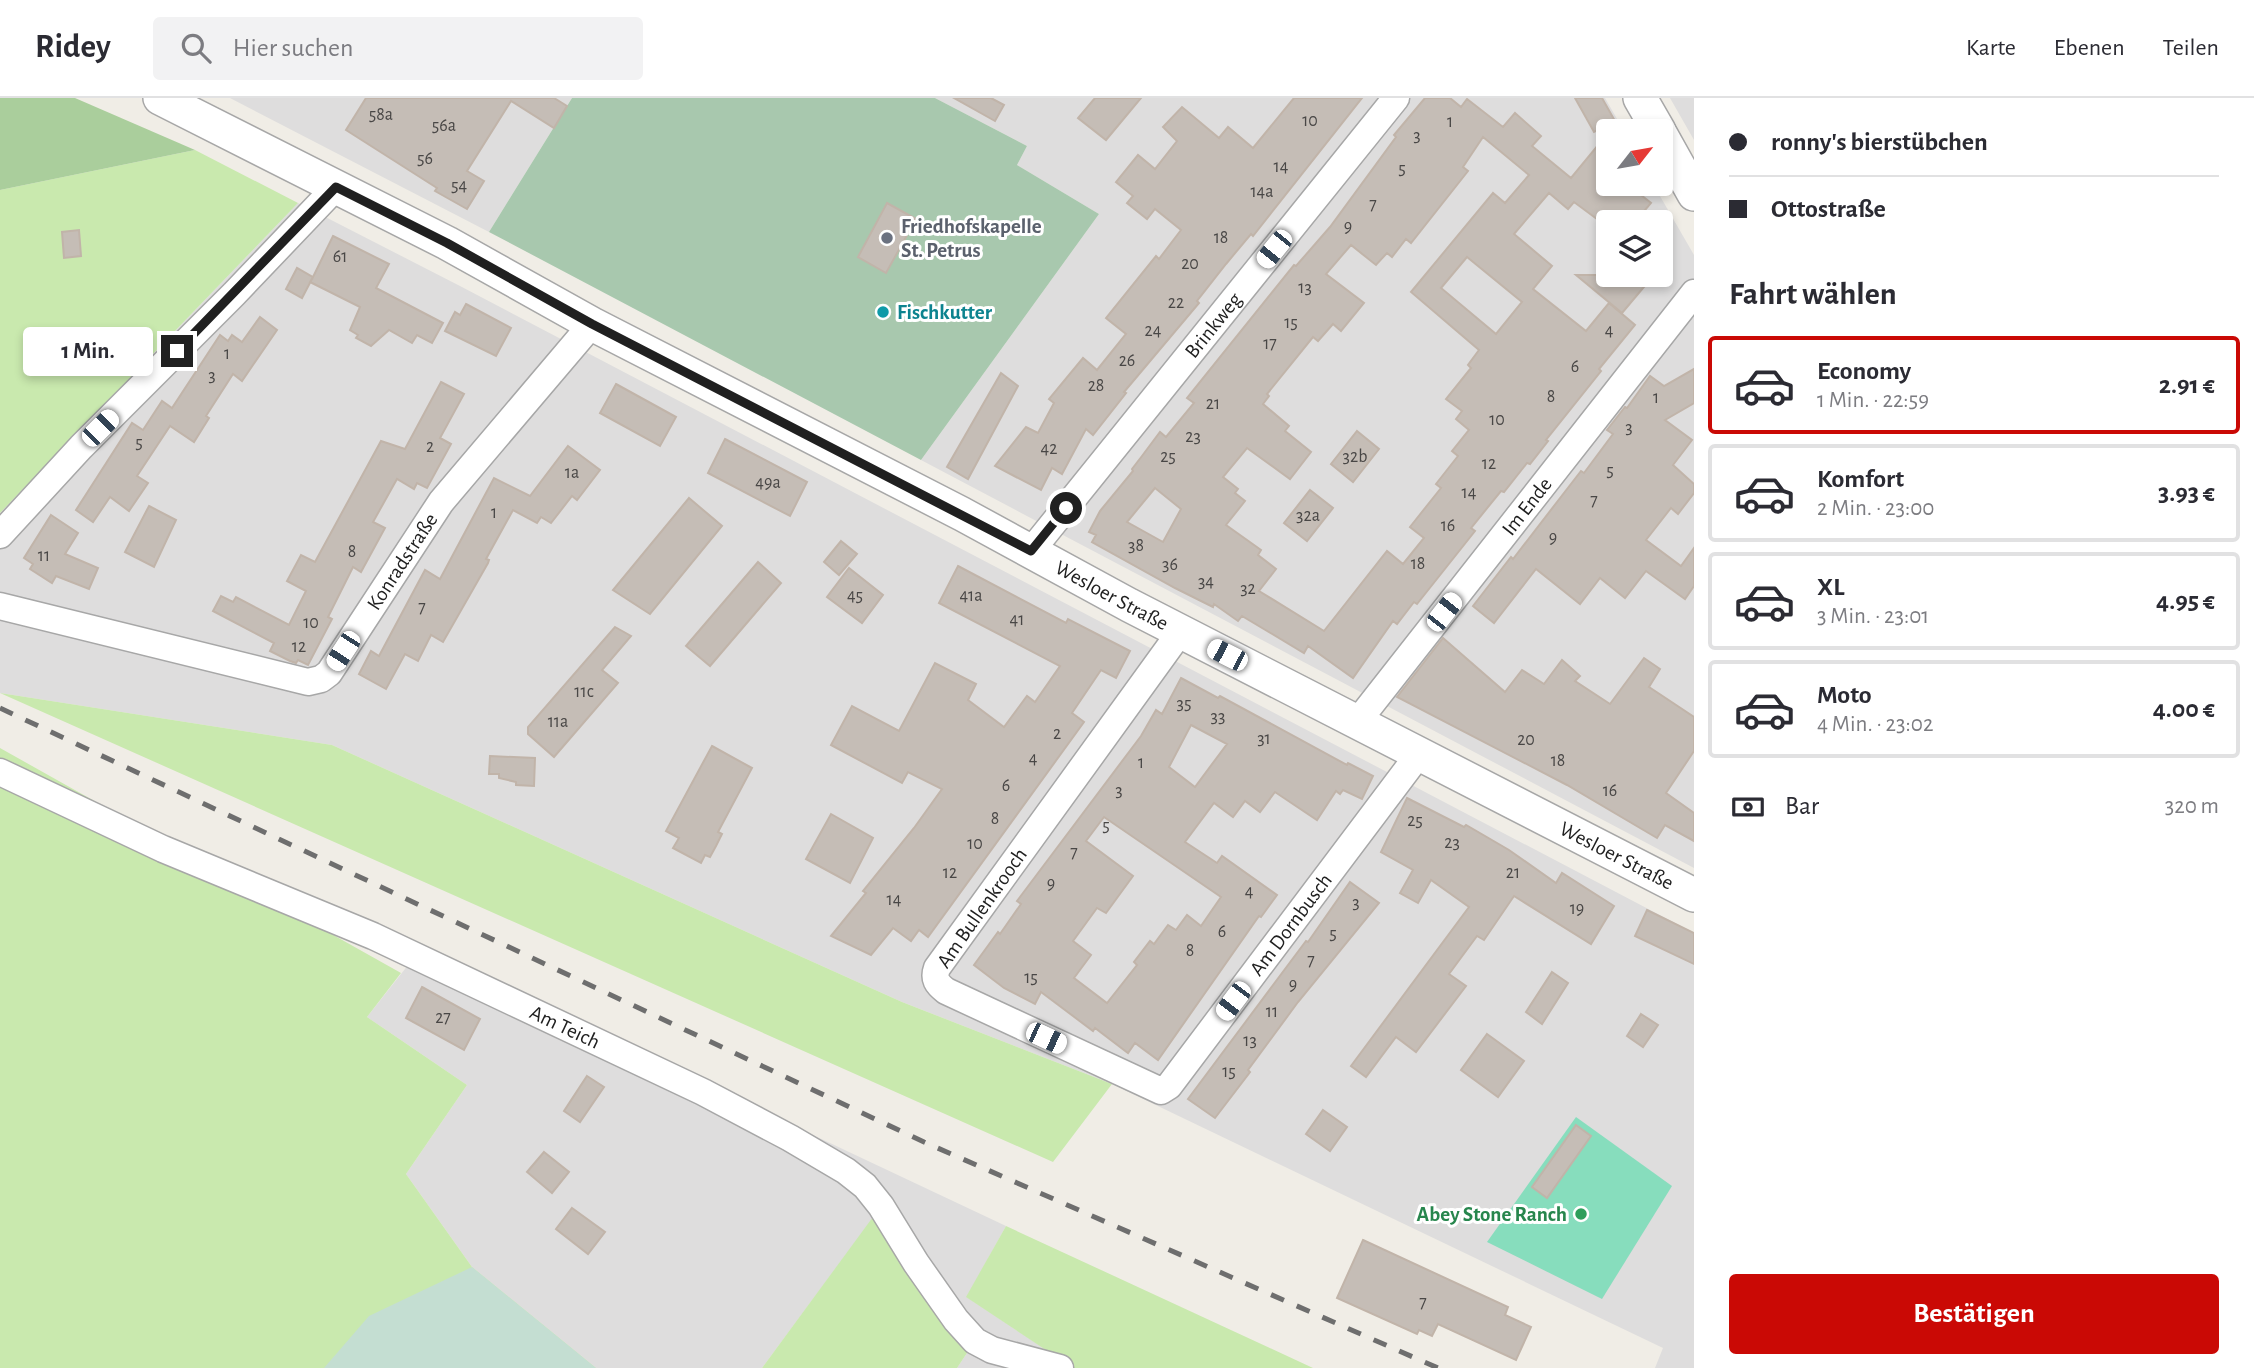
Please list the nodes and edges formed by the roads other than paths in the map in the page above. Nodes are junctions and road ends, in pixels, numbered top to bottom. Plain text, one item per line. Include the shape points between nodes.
1 (160, 98) edge
2 (1396, 98) edge
3 (1640, 98) edge
4 (1652, 119) edge
5 (1673, 156) edge
6 (336, 187) junction
7 (1694, 194) edge
8 (1694, 293) edge
9 (592, 324) junction
10 (0, 535) edge
11 (1031, 551) junction
12 (0, 606) edge
13 (1181, 631) junction
14 (1358, 721) junction
15 (1419, 754) junction
16 (0, 772) edge
17 (1694, 895) edge
18 (1161, 1091) joint
19 (1060, 1368) edge

1 - 6 street, Wesloer Straße
2 - 11 street, Brinkweg
3 - 4 street
5 - 7 street
6 - 9 street, Wesloer Straße
6 - 10 street
8 - 14 street, Im Ende
9 - 11 street, Wesloer Straße
9 - 12 street, Konradstraße via 441,502 321,679 308,682
11 - 13 street, Wesloer Straße
13 - 14 street, Wesloer Straße
13 - 18 street, Am Bullenkrooch via 934,975 946,991
14 - 15 street, Wesloer Straße
15 - 17 street, Wesloer Straße
15 - 18 street, Am Dornbusch
16 - 19 street, Am Teich via 163,849 373,936 790,1138 865,1186 975,1342

